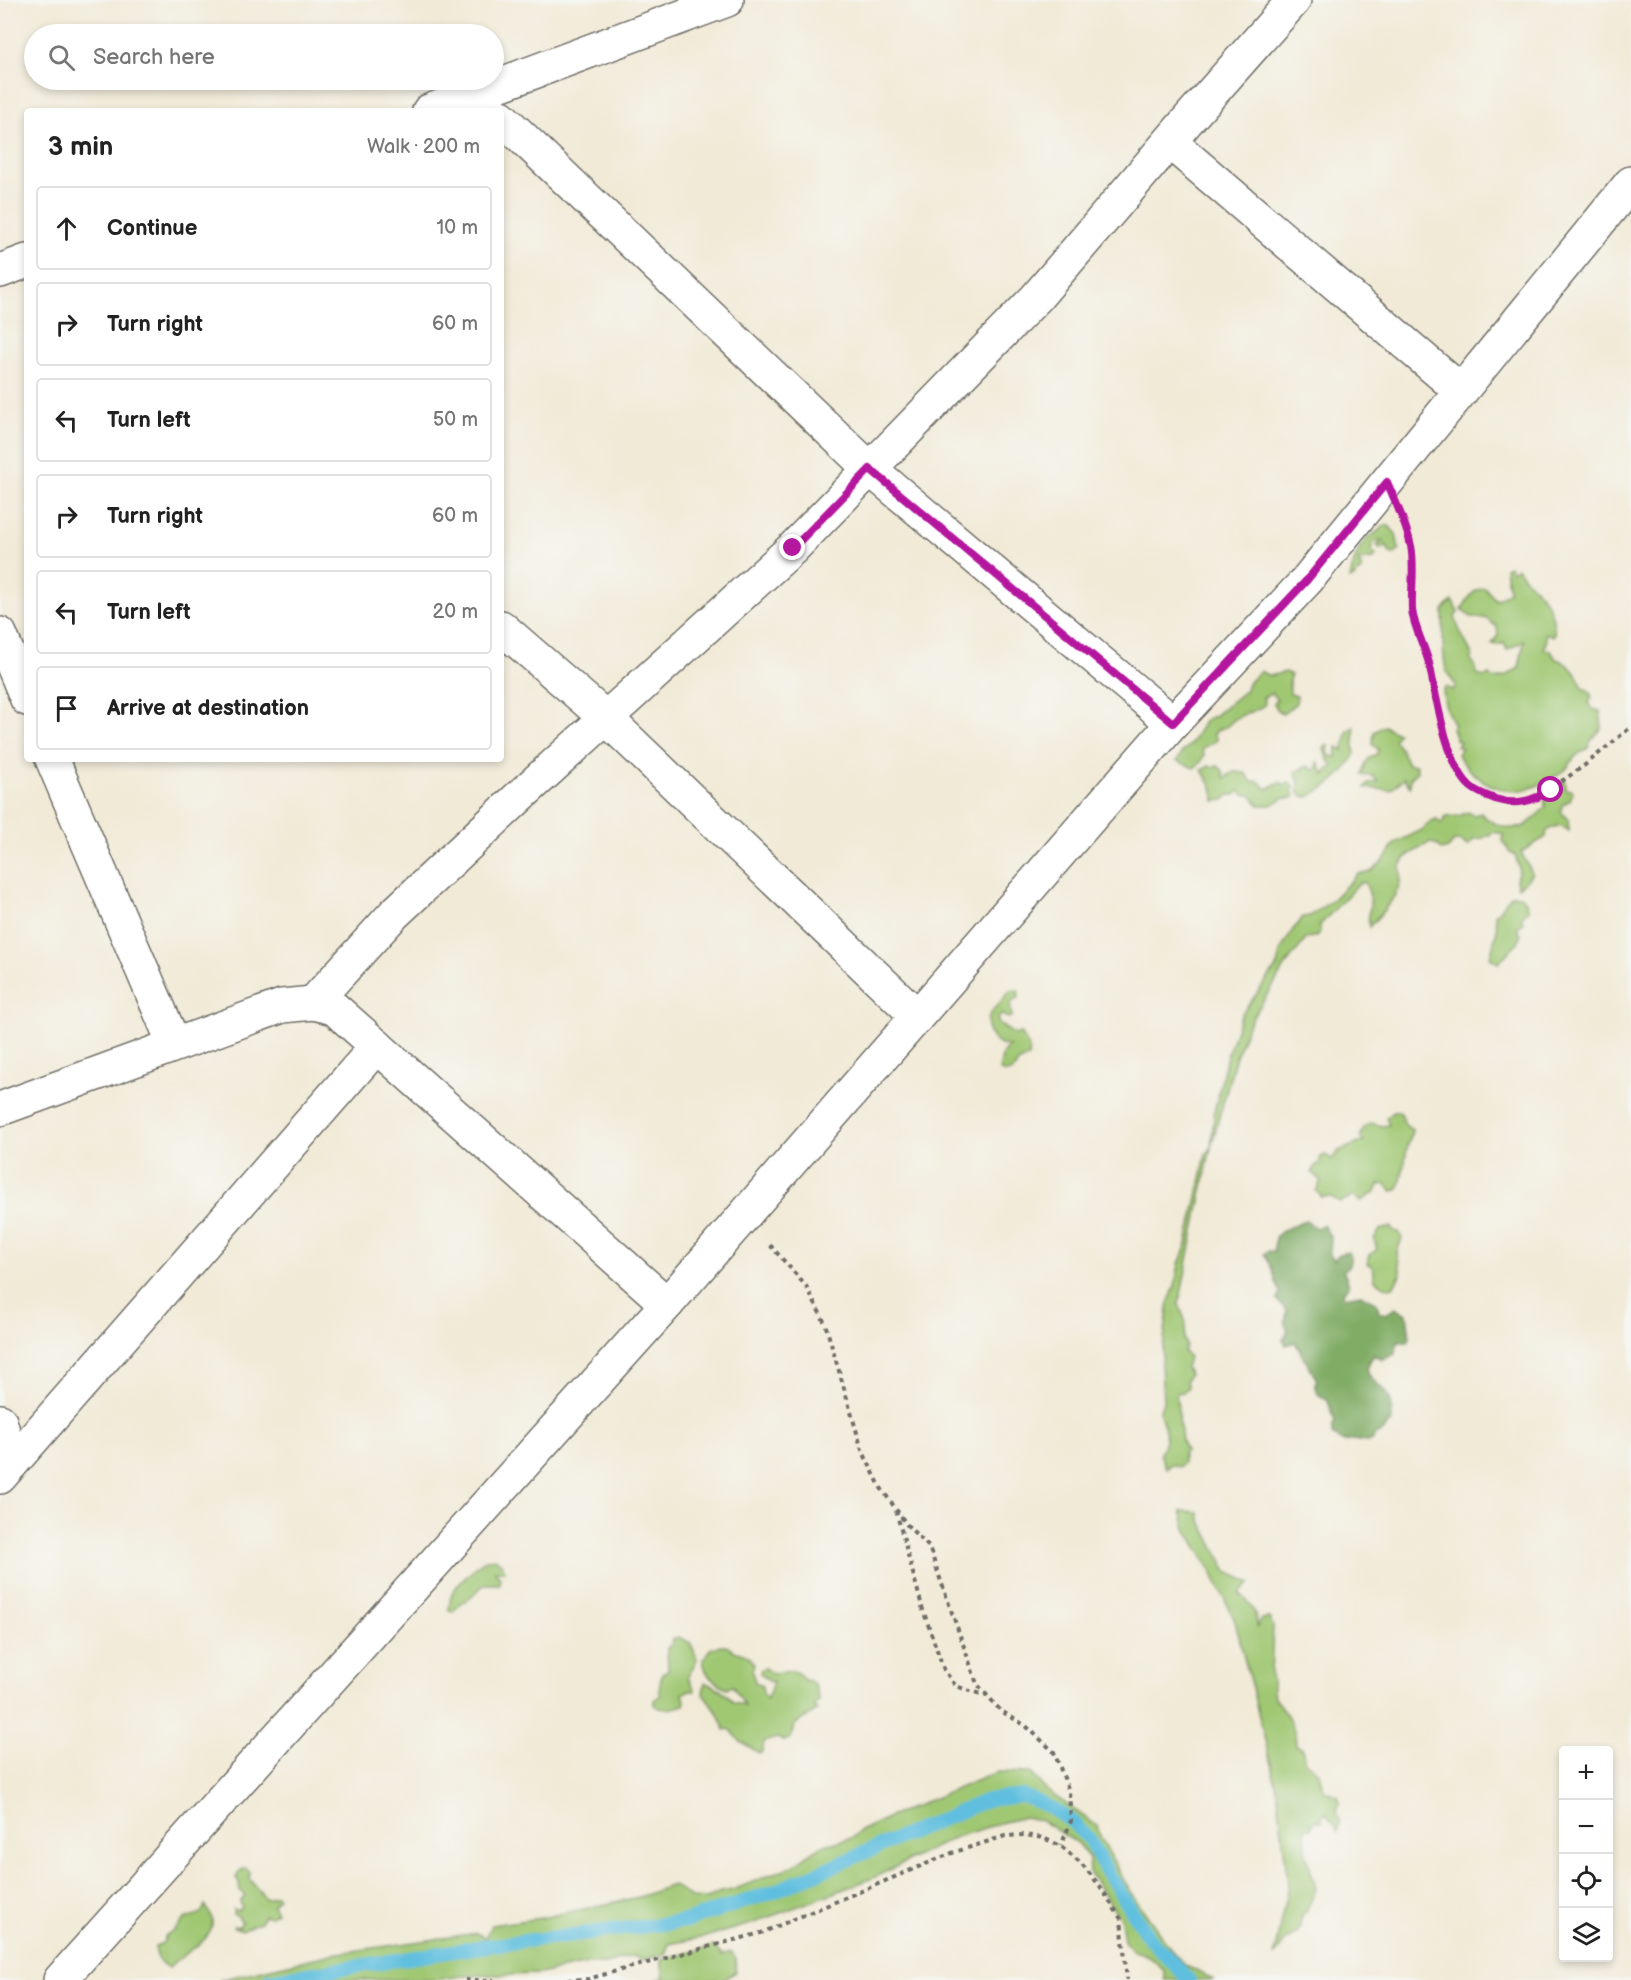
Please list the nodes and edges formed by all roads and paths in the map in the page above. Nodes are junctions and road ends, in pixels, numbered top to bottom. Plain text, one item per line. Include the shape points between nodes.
1 (727, 0) edge
2 (1294, 0) edge
3 (486, 102) edge
4 (448, 108) edge
5 (504, 120) edge
6 (1170, 141) junction
7 (1631, 183) edge
8 (24, 262) edge
9 (0, 271) edge
10 (1461, 391) junction
11 (870, 469) junction
12 (1387, 482) junction
13 (504, 630) edge
14 (0, 634) edge
15 (14, 670) edge
16 (24, 692) edge
17 (606, 718) junction
18 (1173, 723) junction
19 (1631, 727) edge
20 (53, 762) edge
21 (313, 1003) junction
22 (917, 1016) junction
23 (174, 1044) junction
24 (377, 1046) junction
25 (0, 1109) edge
26 (746, 1213) junction
27 (667, 1304) junction
28 (0, 1421) edge
29 (6, 1470) edge
30 (894, 1507) junction
31 (987, 1695) junction
32 (1061, 1846) junction
33 (613, 1972) junction
34 (60, 1980) edge
35 (465, 1980) edge
36 (494, 1980) edge
37 (567, 1980) edge
38 (615, 1980) edge
39 (1127, 1980) edge

1 - 3 street
2 - 6 street
3 - 4 street
5 - 11 street
6 - 10 street
6 - 11 street via 1036,298
7 - 10 street
8 - 9 street
10 - 12 street
11 - 17 street via 793,548
11 - 18 street
12 - 18 street via 1307,580
12 - 19 path via 1412,549 1413,613 1430,665 1434,697 1459,772 1470,786 1506,802 1536,799
13 - 17 street
14 - 15 street
15 - 16 street
17 - 21 street via 394,914
17 - 22 street
18 - 22 street
20 - 23 street
21 - 23 street via 282,1006
21 - 24 street via 334,1008
22 - 26 street
23 - 25 street
24 - 27 street
24 - 29 street
26 - 27 street
26 - 30 path via 806,1286 825,1323 862,1450
27 - 34 street
28 - 29 street
30 - 31 path via 929,1547 977,1684
30 - 31 path via 923,1610 945,1670 955,1685
31 - 32 path via 1001,1711 1026,1726 1054,1752 1070,1791 1071,1821
32 - 33 path via 1043,1838 1005,1836 952,1853 761,1933
32 - 39 path via 1090,1874 1121,1919
33 - 37 path
33 - 38 path
35 - 36 path

